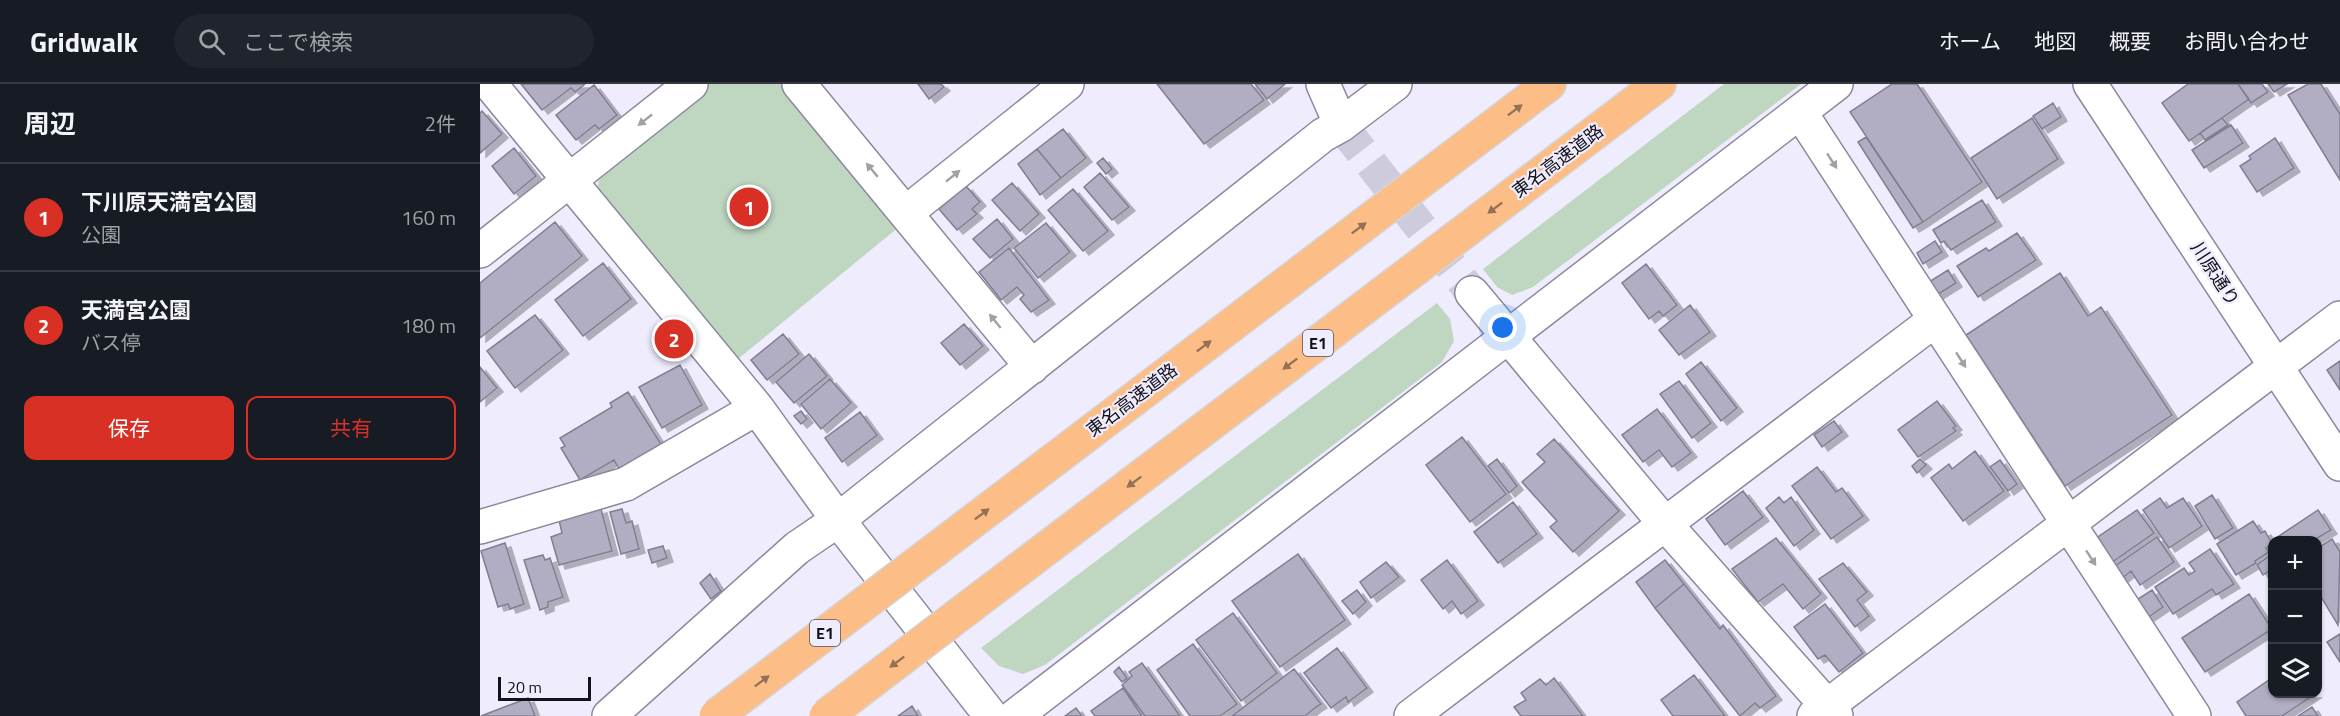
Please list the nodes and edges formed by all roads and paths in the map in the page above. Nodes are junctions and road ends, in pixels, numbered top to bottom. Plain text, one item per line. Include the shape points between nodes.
1 (490, 84) edge
2 (690, 84) edge
3 (799, 84) edge
4 (1068, 84) edge
5 (1323, 84) edge
6 (1395, 84) edge
7 (1548, 84) edge
8 (1659, 84) edge
9 (1836, 84) edge
10 (2090, 84) edge
11 (1800, 112) junction
12 (1341, 125) junction
13 (569, 180) junction
14 (907, 212) junction
15 (480, 252) edge
16 (1472, 293) tunnel mouth
17 (2340, 318) edge
18 (1935, 320) junction
19 (1507, 336) junction
20 (2275, 366) junction
21 (1032, 367) junction
22 (757, 408) junction
23 (2340, 464) edge
24 (838, 520) junction
25 (2068, 523) junction
26 (1666, 525) junction
27 (480, 527) edge
28 (1826, 713) edge
29 (609, 716) edge
30 (716, 716) edge
31 (826, 716) edge
32 (991, 716) edge
33 (1015, 716) edge
34 (1411, 716) edge
35 (2194, 716) edge

1 - 13 street
2 -> 13 street
14 -> 3 street
14 -> 4 street
5 - 12 street
6 - 12 street
30 -> 7 highway, 東名高速道路 / E1, bridge
8 -> 31 highway, 東名高速道路 / E1, bridge
9 - 11 street
10 - 20 street, 川原通り
11 -> 18 street
11 - 19 street
12 - 21 street via 1323,135
13 - 15 street
13 - 22 street
21 -> 14 street
16 - 19 street
17 - 20 street
18 -> 25 street
18 - 26 street
19 - 26 street
19 - 33 street
20 - 23 street, 川原通り
20 - 25 street
21 - 24 street
22 - 24 street
22 - 27 street via 626,483
24 - 29 street via 797,548
24 - 32 street
25 - 28 street
25 -> 35 street
26 - 28 street
26 - 34 street

